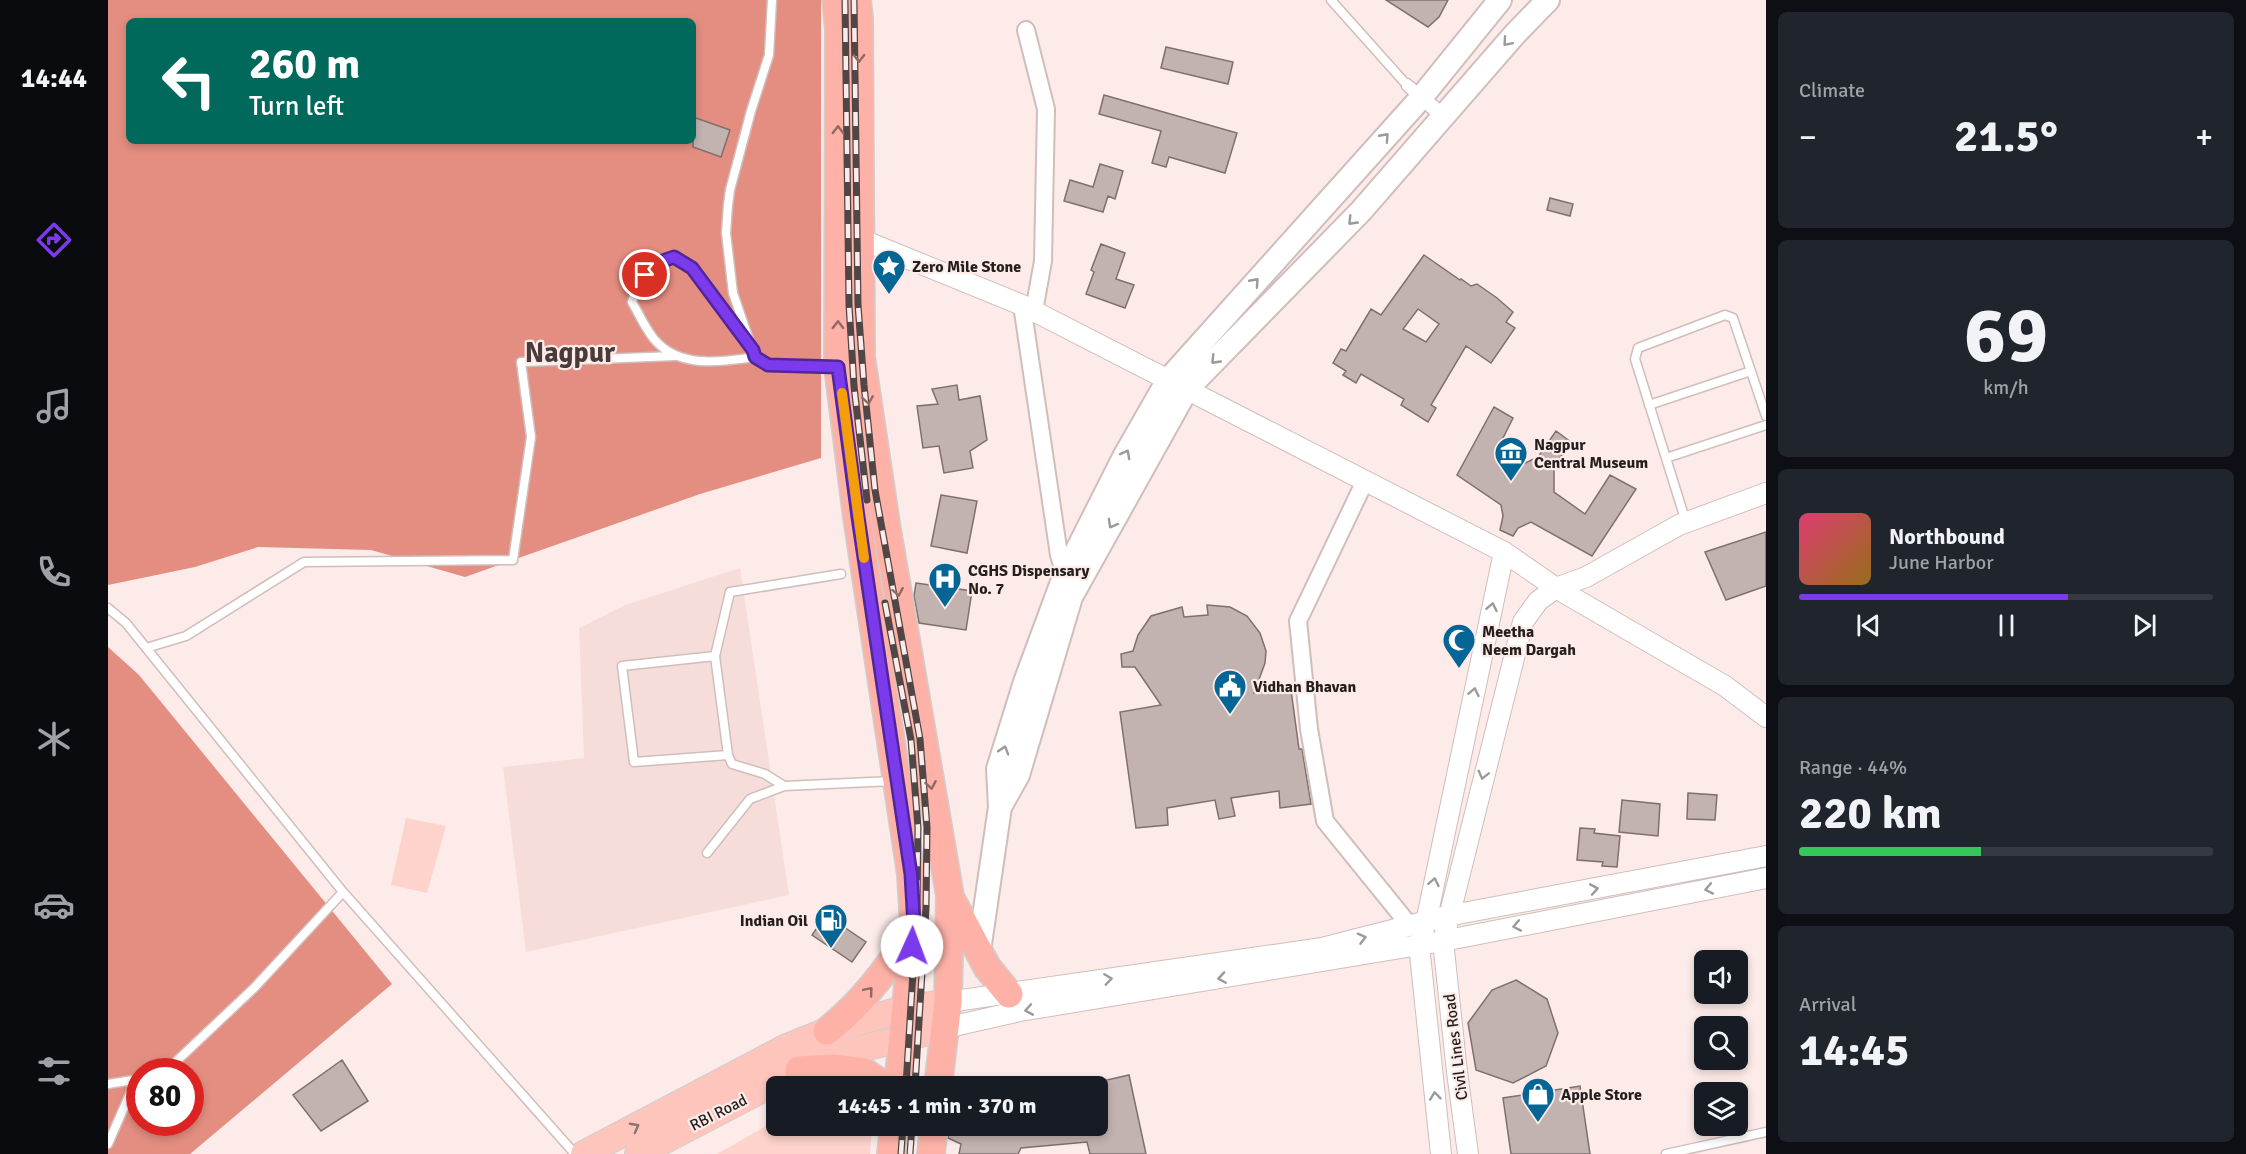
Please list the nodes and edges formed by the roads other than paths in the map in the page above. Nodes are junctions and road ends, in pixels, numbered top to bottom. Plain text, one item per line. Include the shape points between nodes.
1 (772, 0) edge
2 (836, 0) edge
3 (857, 0) edge
4 (1331, 0) edge
5 (1500, 0) edge
6 (1548, 0) edge
7 (1026, 30) dead end
8 (1416, 92) junction
9 (1442, 116) junction
10 (1352, 174) junction
11 (1373, 198) junction
12 (860, 239) junction
13 (1028, 308) junction
14 (754, 353) junction
15 (675, 356) junction
16 (850, 368) junction
17 (1751, 371) junction
18 (1178, 384) junction
19 (1649, 405) junction
20 (1766, 416) edge
21 (1766, 425) edge
22 (1666, 458) junction
23 (1365, 481) junction
24 (1766, 493) edge
25 (1687, 522) junction
26 (1504, 552) junction
27 (841, 574) dead end
28 (1065, 574) junction
29 (1556, 588) junction
30 (1071, 597) junction
31 (108, 608) edge
32 (146, 648) junction
33 (715, 656) junction
34 (1765, 715) edge
35 (728, 756) junction
36 (896, 781) junction
37 (784, 786) junction
38 (1000, 807) junction
39 (707, 853) dead end
40 (1766, 856) edge
41 (1766, 878) edge
42 (343, 891) junction
43 (950, 896) junction
44 (1448, 916) junction
45 (1418, 924) junction
46 (914, 925) junction
47 (1443, 941) junction
48 (1419, 945) junction
49 (979, 951) junction
50 (1009, 994) junction
51 (907, 1008) junction
52 (946, 1015) junction
53 (827, 1031) junction
54 (903, 1038) junction
55 (180, 1058) edge
56 (799, 1070) junction
57 (870, 1076) edge
58 (899, 1076) edge
59 (939, 1076) edge
60 (126, 1081) edge
61 (108, 1084) edge
62 (126, 1105) edge
63 (1766, 1132) edge
64 (893, 1136) edge
65 (933, 1136) edge
66 (108, 1144) edge
67 (575, 1154) edge
68 (584, 1154) edge
69 (638, 1154) edge
70 (891, 1154) edge
71 (931, 1154) edge
72 (1441, 1154) edge
73 (1468, 1154) edge
74 (1666, 1154) edge

1 - 14 lane via 769,55 730,190 726,232 734,293
16 -> 2 highway
3 -> 12 highway
4 - 8 lane
5 - 8 main road
6 -> 9 main road
7 - 13 street via 1046,109 1043,261
8 - 9 lane
10 -> 8 main road
9 - 11 main road
10 - 11 main road
18 -> 10 main road
11 -> 18 main road
12 - 13 street
12 - 16 highway via 861,357
13 - 18 street
13 - 28 street via 1059,555
14 - 15 lane via 724,362
14 - 15 lane via 692,268 674,257 654,264 636,286 632,302 654,339
14 - 16 lane via 768,365
15 - 32 lane via 520,362 531,437 513,560 304,562 186,636
16 - 36 highway via 858,517
16 -> 43 highway via 886,524
17 - 19 lane
17 - 19 lane via 1733,318 1725,315 1638,348 1635,359
17 - 20 lane
18 - 23 street
28 -> 18 main road via 1124,457
18 -> 30 main road
19 - 22 lane
21 - 22 lane
22 - 25 lane
23 - 26 street
23 - 45 street via 1298,621 1309,729 1325,821
24 - 25 street
25 - 29 street via 1586,577
26 - 29 street
45 -> 26 street
27 - 33 lane via 730,592
28 - 30 street
38 -> 28 main road via 998,769
29 - 34 street via 1725,686
29 -> 44 street, Civil Lines Road via 1538,601 1523,622
30 - 38 main road via 1018,776
31 - 32 lane
32 - 42 lane
33 - 35 lane
33 - 35 lane via 622,666 634,762
35 - 37 lane via 732,764 765,774
36 - 37 lane
36 - 46 highway via 911,874
37 - 39 lane via 750,799
38 - 49 main road
44 -> 40 street
41 -> 47 street
42 - 55 lane via 254,988
42 - 67 lane
43 - 49 highway
43 - 52 highway
44 - 45 street
44 - 47 street, Civil Lines Road
45 - 48 street
50 -> 45 street via 1322,948
46 - 51 highway
53 -> 46 highway via 870,990
47 - 48 street
47 - 73 street, Civil Lines Road
48 -> 52 street via 1032,1009
72 -> 48 street
49 - 50 highway
50 - 52 street
51 - 52 main road
51 - 53 main road
51 - 54 highway
52 - 54 main road, RBI Road
52 - 59 highway
68 -> 53 main road via 787,1047
54 - 56 main road, RBI Road via 836,1055
54 - 58 highway
56 - 57 highway via 833,1068
56 - 69 main road, RBI Road
60 - 61 lane
62 - 66 lane
63 - 74 lane
64 - 70 highway
65 - 71 highway

